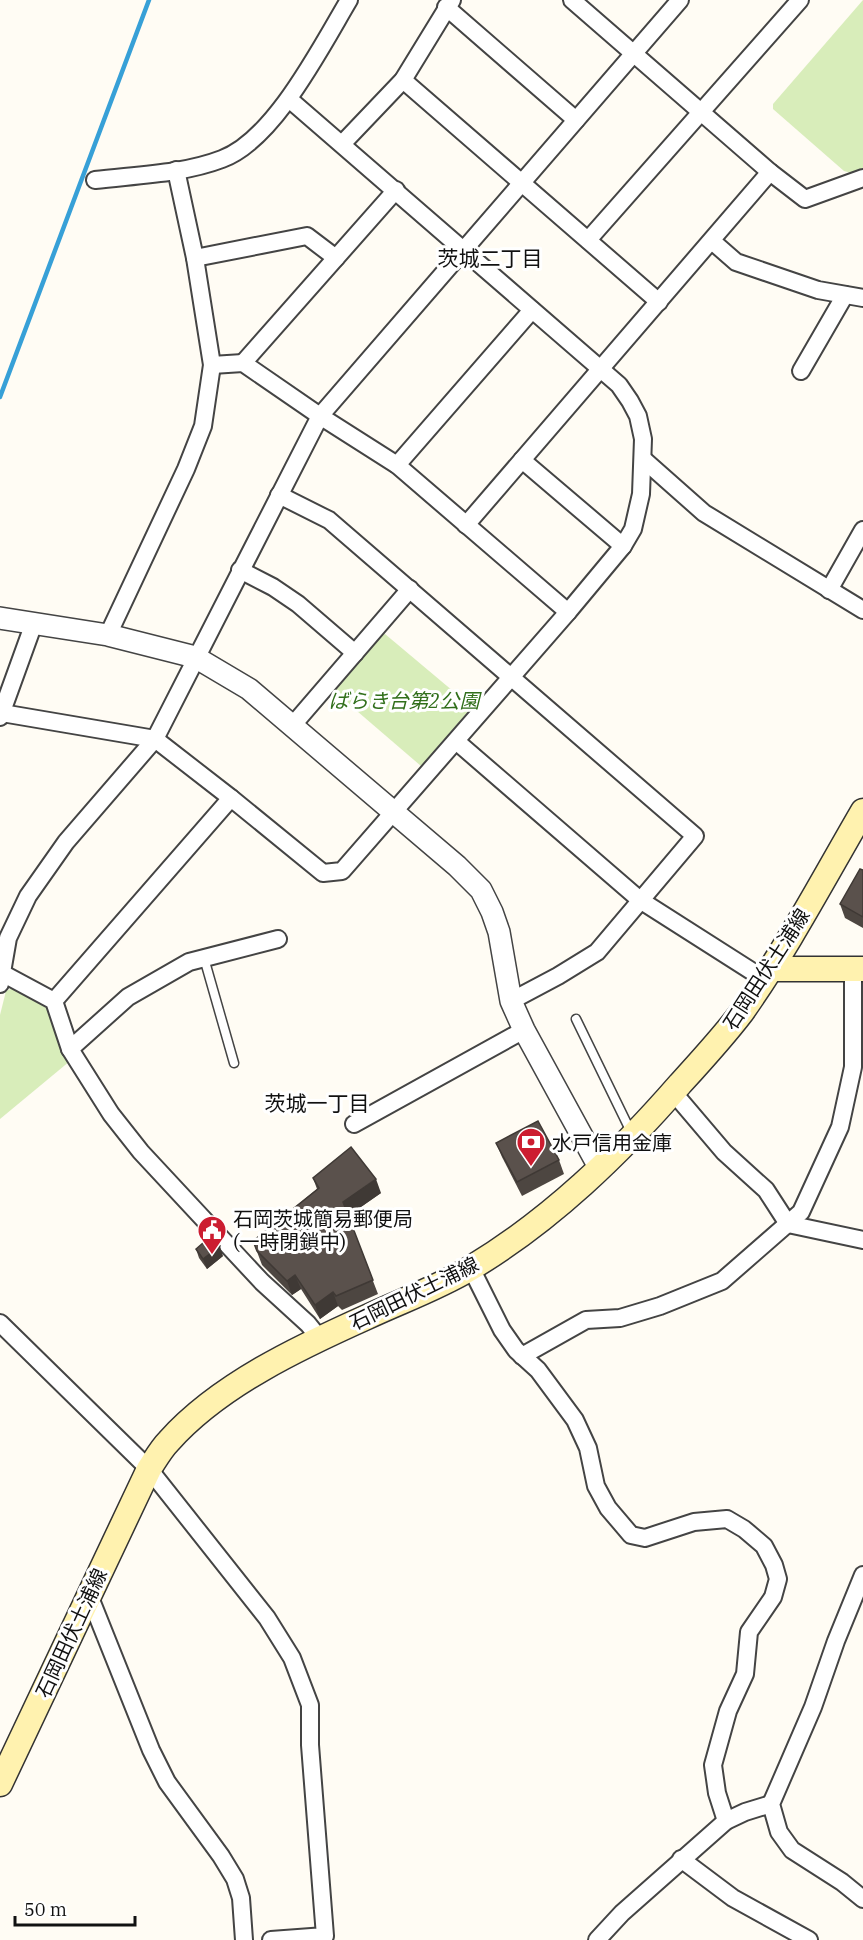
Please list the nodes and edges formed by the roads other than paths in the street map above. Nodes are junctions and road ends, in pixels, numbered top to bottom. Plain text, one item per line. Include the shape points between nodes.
1 (349, 0) edge
2 (572, 0) edge
3 (680, 0) edge
4 (800, 0) edge
5 (449, 4) edge
6 (633, 53) junction
7 (403, 80) junction
8 (289, 99) junction
9 (702, 112) junction
10 (576, 120) junction
11 (342, 144) junction
12 (176, 170) junction
13 (770, 172) junction
14 (863, 178) edge
15 (95, 180) dead end
16 (522, 183) junction
17 (396, 190) junction
18 (588, 240) junction
19 (712, 241) junction
20 (464, 250) junction
21 (195, 258) junction
22 (336, 258) junction
23 (845, 295) junction
24 (863, 298) edge
25 (658, 302) junction
26 (532, 310) junction
27 (243, 363) junction
28 (212, 365) junction
29 (601, 369) junction
30 (801, 371) dead end
31 (320, 416) junction
32 (643, 459) junction
33 (522, 460) junction
34 (397, 465) junction
35 (279, 495) junction
36 (466, 525) junction
37 (863, 530) edge
38 (623, 546) junction
39 (240, 570) junction
40 (410, 589) junction
41 (829, 590) junction
42 (863, 610) edge
43 (568, 612) junction
44 (0, 618) edge
45 (34, 623) junction
46 (108, 635) junction
47 (355, 653) junction
48 (195, 657) junction
49 (512, 677) junction
50 (1, 715) edge
51 (292, 726) junction
52 (155, 739) junction
53 (456, 741) junction
54 (231, 798) junction
55 (863, 811) edge
56 (395, 812) junction
57 (640, 900) junction
58 (278, 939) dead end
59 (204, 958) junction
60 (858, 969) edge
61 (767, 974) junction
62 (1, 977) edge
63 (54, 1001) junction
64 (511, 1001) junction
65 (576, 1019) dead end
66 (524, 1030) junction
67 (70, 1049) junction
68 (234, 1063) dead end
69 (673, 1092) junction
70 (354, 1124) dead end
71 (633, 1136) junction
72 (600, 1169) junction
73 (788, 1224) junction
74 (863, 1240) edge
75 (471, 1268) junction
76 (0, 1323) edge
77 (320, 1339) junction
78 (522, 1356) junction
79 (149, 1469) junction
80 (863, 1575) edge
81 (89, 1595) junction
82 (0, 1784) edge
83 (771, 1804) junction
84 (726, 1821) junction
85 (681, 1859) junction
86 (863, 1899) edge
87 (326, 1938) edge
88 (244, 1940) edge
89 (271, 1940) edge
90 (597, 1940) edge
91 (809, 1940) edge

1 - 8 street
2 - 6 street
3 - 6 street
4 - 9 street
5 - 7 street
5 - 10 street
6 - 9 street
6 - 10 street
7 - 11 street
7 - 16 street
8 - 11 street
8 - 12 street via 250,144 223,159
9 - 13 street
9 - 18 street
10 - 16 street
11 - 17 street
12 - 15 street
12 - 21 street
13 - 14 street via 805,199
13 - 19 street
16 - 18 street
16 - 20 street
17 - 20 street
17 - 22 street
18 - 25 street
19 - 23 street via 736,262 818,290
19 - 25 street
20 - 26 street
20 - 31 street
21 - 22 street via 307,236
21 - 28 street
22 - 27 street
23 - 24 street
23 - 30 street
25 - 29 street
26 - 29 street
26 - 34 street
27 - 28 street
27 - 31 street
28 - 46 street via 203,426
29 - 32 street via 619,385 638,416
29 - 33 street
31 - 34 street
31 - 35 street
32 - 38 street via 633,530
32 - 41 street via 704,513
33 - 36 street
33 - 38 street
34 - 36 street
35 - 39 street
35 - 40 street via 329,520
36 - 43 street
37 - 41 street
38 - 43 street
39 - 47 street via 298,604
39 - 48 street
40 - 47 street
40 - 49 street
41 - 42 street
43 - 49 street
44 - 45 street
45 - 46 street
45 - 50 street
46 - 48 street
47 - 51 street
48 - 51 street via 249,689
48 - 52 street
49 - 53 street
49 - 57 street via 695,836
50 - 52 street
51 - 56 street
52 - 54 street
52 - 62 street via 66,842 28,896 8,938
53 - 56 street
53 - 57 street
54 - 56 street via 323,873 342,871
54 - 63 street
55 - 61 main road, 石岡田伏土浦線
56 - 64 street via 481,890 499,932
57 - 61 street
57 - 64 street via 597,952
58 - 59 street
59 - 67 street via 189,962 128,997
59 - 68 lane
60 - 61 main road
60 - 73 street via 853,1067 840,1127 801,1212
61 - 69 main road, 石岡田伏土浦線 via 720,1039
62 - 63 street
63 - 67 street
64 - 66 street
65 - 71 lane
66 - 70 street
66 - 72 street
67 - 77 street via 141,1152
69 - 71 main road, 石岡田伏土浦線
69 - 73 street via 724,1152 766,1190
71 - 72 main road, 石岡田伏土浦線
72 - 75 main road, 石岡田伏土浦線
73 - 74 street
73 - 78 street via 722,1281 620,1318 586,1320
75 - 77 main road, 石岡田伏土浦線
75 - 78 street via 502,1330
76 - 79 street
77 - 79 main road, 石岡田伏土浦線 via 255,1372 218,1398 185,1424
78 - 84 street via 538,1370 575,1420 588,1448 596,1486 608,1508 631,1535 645,1538 694,1522 727,1519 764,1546 774,1565 778,1579 773,1597 749,1632 745,1674 728,1711 713,1765
79 - 81 main road, 石岡田伏土浦線
79 - 87 street via 267,1618 292,1658 310,1705
80 - 83 street
81 - 82 main road, 石岡田伏土浦線
81 - 88 street via 167,1782 235,1879 241,1898
83 - 84 street
83 - 86 street via 779,1832 792,1850
84 - 85 street
85 - 90 street
85 - 91 street via 733,1898
87 - 89 street

